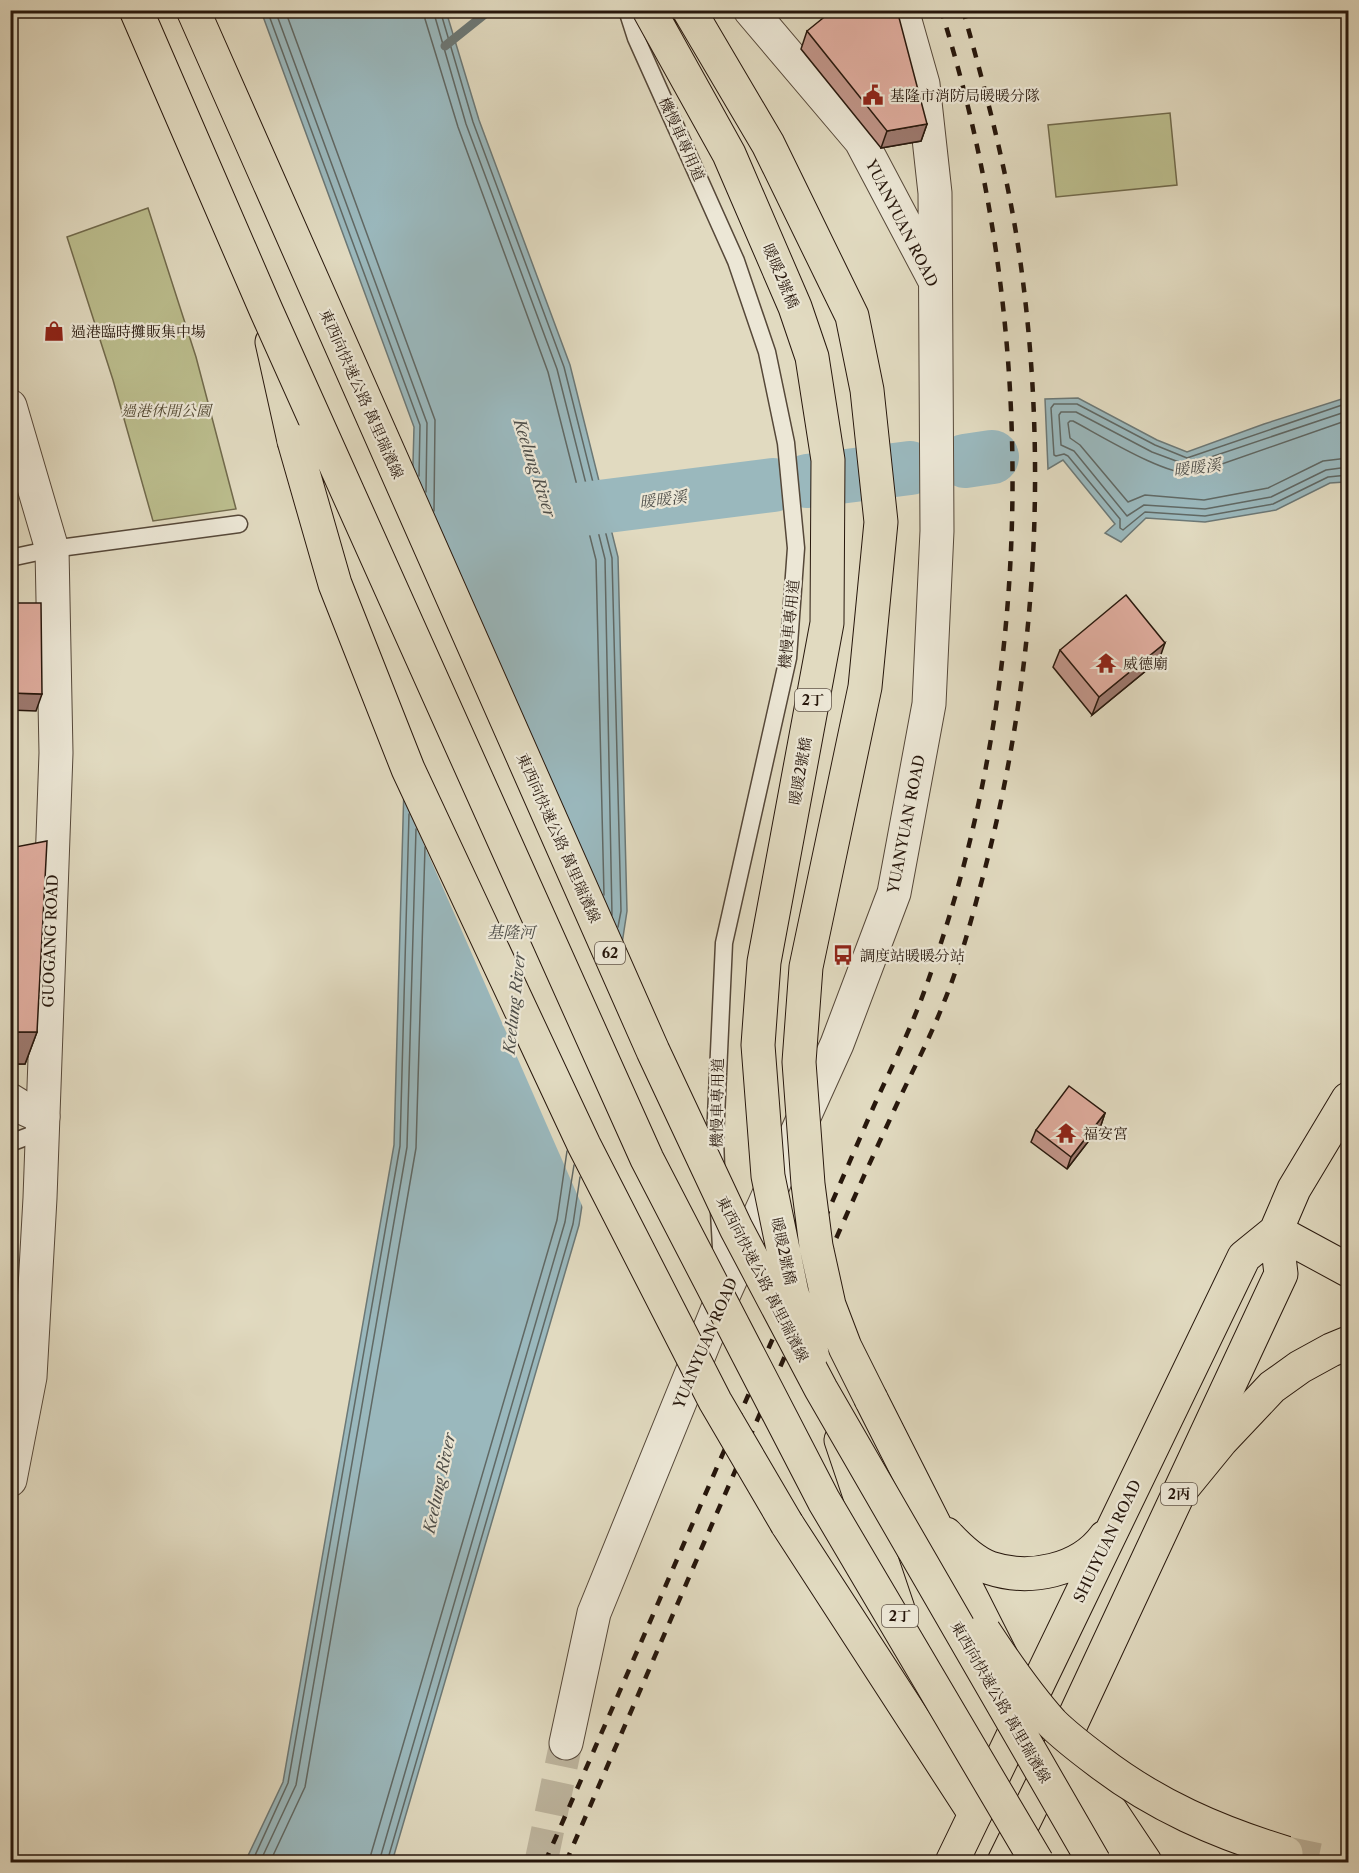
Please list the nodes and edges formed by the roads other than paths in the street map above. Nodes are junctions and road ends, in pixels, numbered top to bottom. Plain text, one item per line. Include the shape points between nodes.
1 (136, 10) edge
2 (193, 10) edge
3 (627, 10) edge
4 (649, 10) edge
5 (689, 10) edge
6 (750, 10) edge
7 (902, 10) edge
8 (937, 286) junction
9 (266, 310) junction
10 (10, 406) edge
11 (238, 524) dead end
12 (52, 549) junction
13 (10, 558) edge
14 (1348, 1099) edge
15 (10, 1100) edge
16 (43, 1124) junction
17 (10, 1143) edge
18 (1276, 1231) junction
19 (1348, 1270) edge
20 (723, 1296) junction
21 (1348, 1343) edge
22 (827, 1402) junction
23 (10, 1480) edge
24 (1181, 1490) junction
25 (921, 1498) junction
26 (1118, 1518) junction
27 (1027, 1707) junction
28 (566, 1743) tunnel mouth
29 (1058, 1752) junction
30 (975, 1814) junction
31 (1286, 1853) tunnel mouth
32 (952, 1863) edge
33 (1003, 1863) edge
34 (1036, 1863) edge
35 (1094, 1863) edge
36 (1119, 1863) edge
37 (1145, 1863) edge

1 - 9 main road, bridge
2 - 22 main road, 東西向快速公路 萬里瑞濱線 / 62, bridge via 653,1051 736,1228
3 - 20 lane, 機慢車專用道 via 736,261 767,352 786,443 796,548 788,658 724,943 715,1139
4 - 22 main road, 暖暖2號橋 / 2丁, bridge via 729,154 795,308 812,357 828,460 827,623 765,962 758,1045 768,1176 792,1293
5 - 25 main road, bridge via 768,144 852,316 867,390 881,522 865,687 806,967 799,1062 808,1184 829,1305 845,1347
6 - 8 street, YUANYUAN ROAD via 861,141
7 - 8 street via 923,84 935,194
8 - 20 street, YUANYUAN ROAD via 937,531 929,704 894,893 837,1044
9 - 30 main road, bridge via 294,441 335,584 408,769 589,1156 715,1401 787,1524
9 - 34 main road, bridge via 647,1158 824,1501
10 - 12 street, GUOGANG ROAD
11 - 12 lane
12 - 13 lane
12 - 16 street, GUOGANG ROAD via 56,753
14 - 18 main road, SHUIYUAN ROAD / 2丙 via 1294,1189
15 - 16 street
16 - 17 lane
16 - 23 street, GUOGANG ROAD via 30,1377
18 - 19 main road
18 - 24 main road, SHUIYUAN ROAD / 2丙 via 1281,1274
18 - 26 main road, SHUIYUAN ROAD / 2丙 via 1244,1257
20 - 28 street, YUANYUAN ROAD via 594,1613
21 - 24 main road via 1300,1367 1272,1387
22 - 30 main road, 2丁 via 896,1603
22 - 31 main road, bridge via 1019,1684 1054,1724 1117,1776 1196,1822
22 - 35 main road, 東西向快速公路 萬里瑞濱線 / 62, bridge
24 - 29 main road, SHUIYUAN ROAD / 2丙
25 - 26 main road via 966,1554 988,1567 1010,1572 1059,1569 1084,1557
25 - 27 main road
26 - 27 main road, SHUIYUAN ROAD / 2丙
27 - 29 main road
27 - 30 main road, SHUIYUAN ROAD
29 - 33 main road, SHUIYUAN ROAD
29 - 36 main road
29 - 37 main road via 1111,1810
30 - 32 main road, SHUIYUAN ROAD
30 - 33 main road

